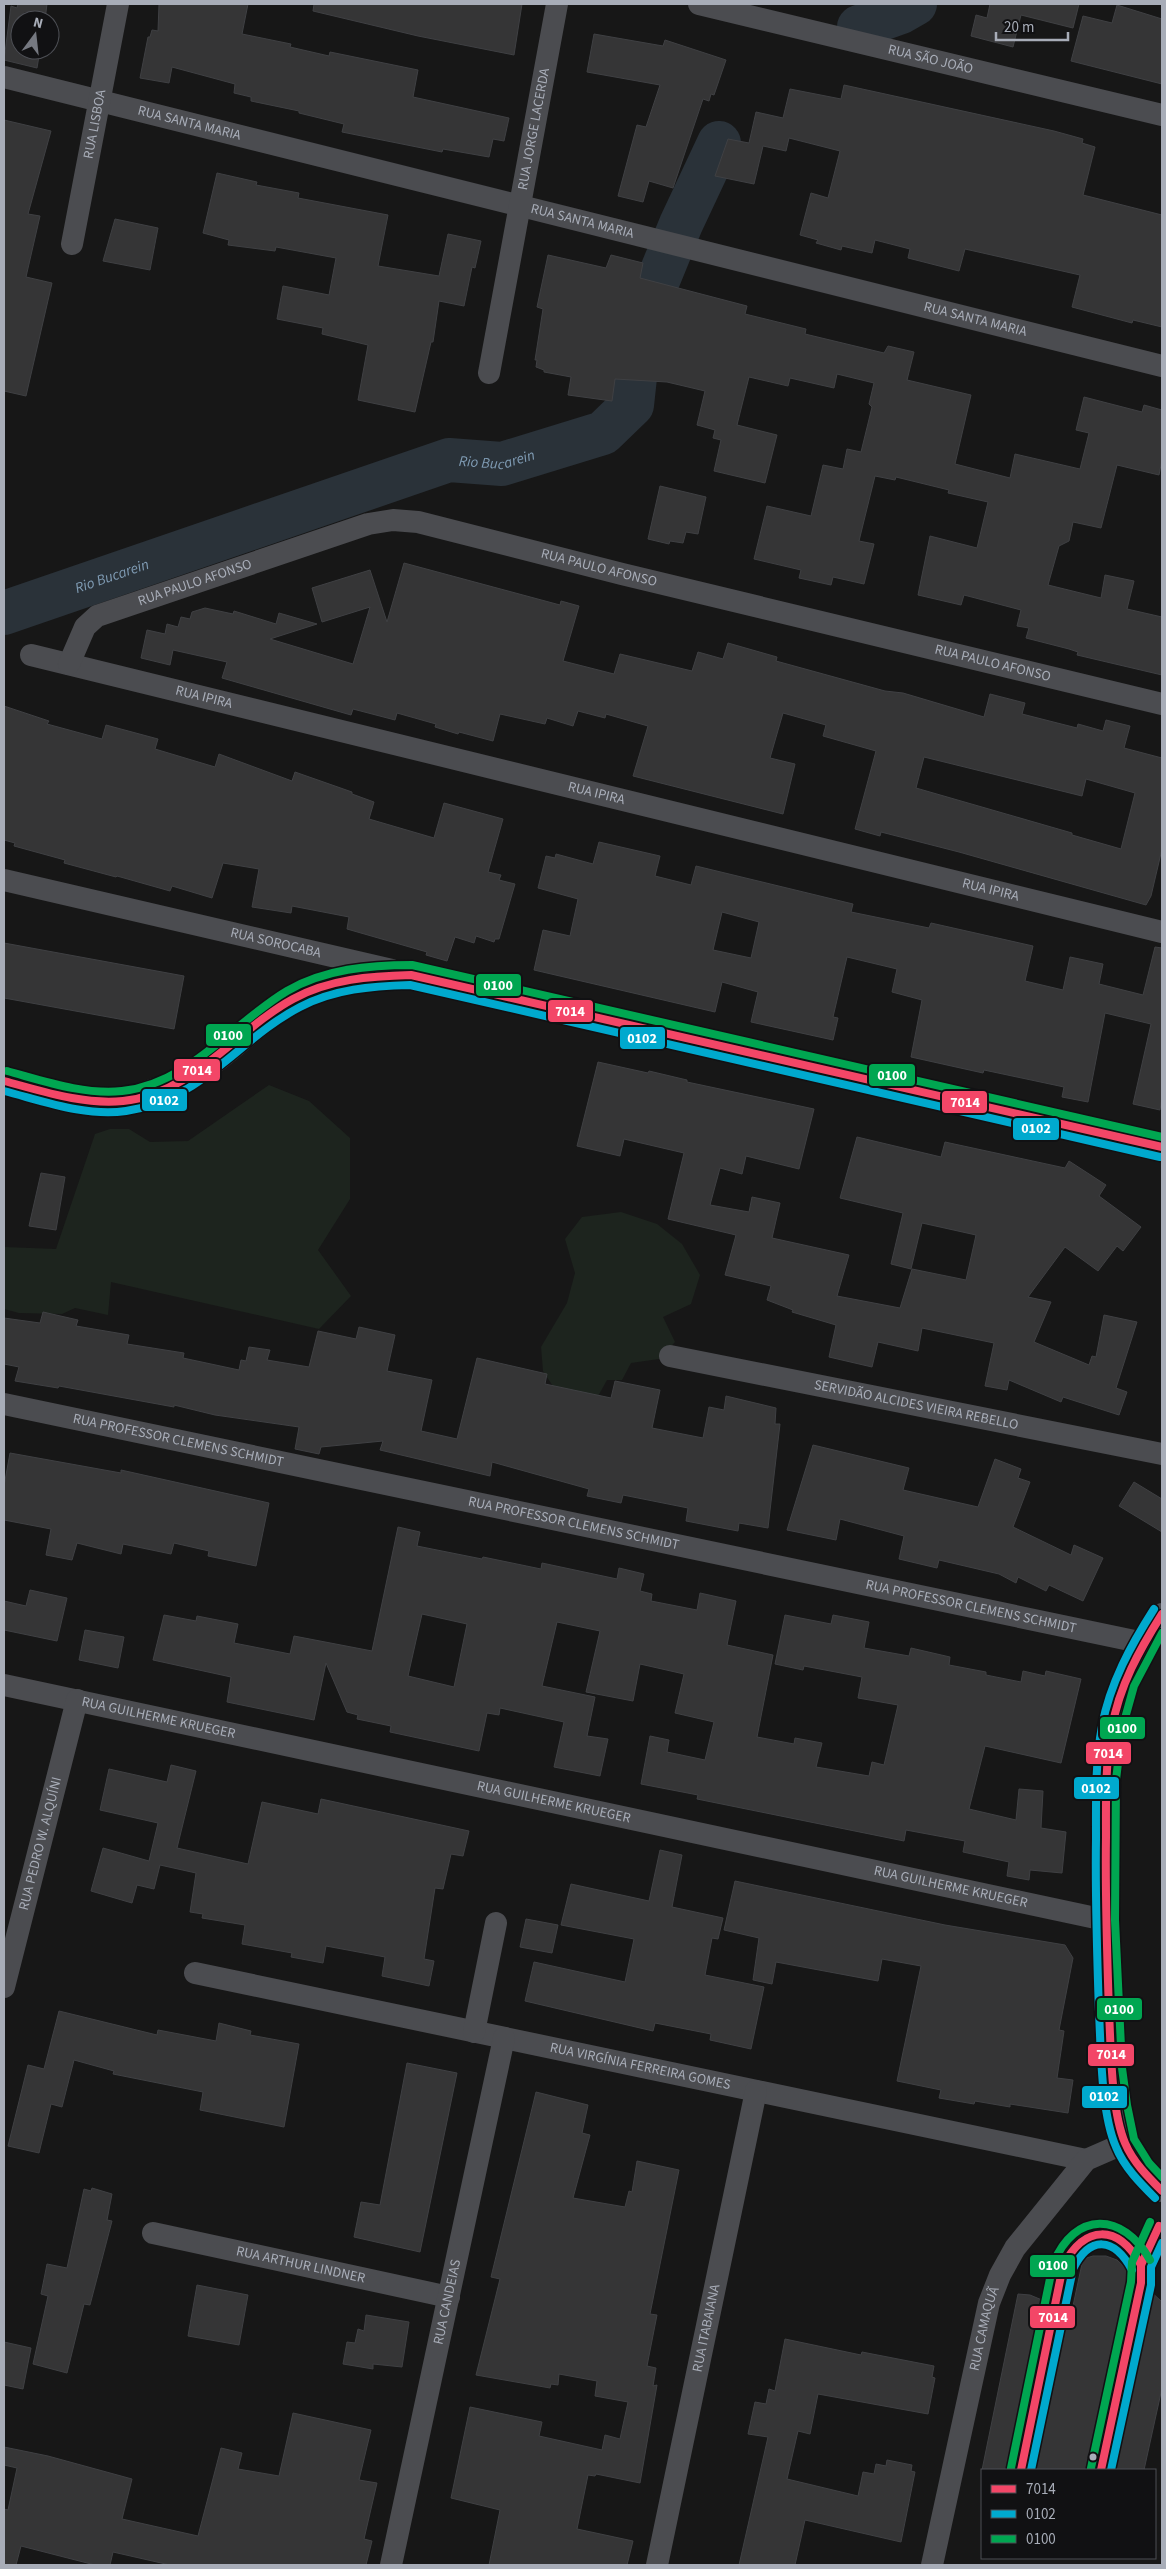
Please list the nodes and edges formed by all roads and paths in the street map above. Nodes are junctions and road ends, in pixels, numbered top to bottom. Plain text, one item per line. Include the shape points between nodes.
1 (118, 4) edge
2 (557, 4) edge
3 (699, 4) edge
4 (4, 77) edge
5 (99, 101) junction
6 (1162, 115) edge
7 (520, 206) junction
8 (72, 244) dead end
9 (1162, 366) edge
10 (489, 373) dead end
11 (31, 655) dead end
12 (69, 664) junction
13 (1162, 704) edge
14 (4, 880) edge
15 (1162, 932) edge
16 (411, 975) junction
17 (4, 1081) edge
18 (1162, 1147) edge
19 (670, 1356) dead end
20 (4, 1404) edge
21 (1162, 1454) edge
22 (1162, 1614) edge
23 (1144, 1643) junction
24 (4, 1685) edge
25 (77, 1700) junction
26 (1105, 1920) junction
27 (496, 1923) dead end
28 (6, 1973) edge
29 (195, 1974) dead end
30 (474, 2032) junction
31 (504, 2038) junction
32 (756, 2091) junction
33 (1125, 2143) junction
34 (1086, 2160) junction
35 (1162, 2191) edge
36 (154, 2233) dead end
37 (449, 2297) junction
38 (391, 2565) edge
39 (657, 2565) edge
40 (932, 2565) edge

1 - 5 street, RUA LISBOA
2 - 7 street, RUA JORGE LACERDA
3 - 6 street, RUA SÃO JOÃO
4 - 5 street, RUA SANTA MARIA
5 - 7 street, RUA SANTA MARIA
5 - 8 street, RUA LISBOA
7 - 9 street, RUA SANTA MARIA
7 - 10 street, RUA JORGE LACERDA
11 - 12 street, RUA IPIRA
12 - 13 street, RUA PAULO AFONSO via 85,627 96,616 368,524 392,520 418,522
12 - 15 street, RUA IPIRA
14 - 16 street, RUA SOROCABA
16 - 17 main road via 374,975 317,988 292,1000 210,1065 185,1080 124,1101 61,1096
16 - 18 main road, RUA SOROCABA
19 - 21 street, SERVIDÃO ALCIDES VIEIRA REBELLO
20 - 23 street, RUA PROFESSOR CLEMENS SCHMIDT
22 - 23 street
23 - 26 street via 1125,1682 1112,1727 1106,1779
24 - 25 street, RUA GUILHERME KRUEGER
25 - 26 street, RUA GUILHERME KRUEGER
25 - 28 street, RUA PEDRO W. ALQUÍNI
26 - 33 street via 1112,2069
27 - 30 street
29 - 30 street, RUA VIRGÍNIA FERREIRA GOMES
30 - 31 street, RUA VIRGÍNIA FERREIRA GOMES
31 - 32 street, RUA VIRGÍNIA FERREIRA GOMES
31 - 37 street, RUA CANDEIAS
32 - 34 street, RUA VIRGÍNIA FERREIRA GOMES
32 - 39 street, RUA ITABAIANA
33 - 34 street, RUA CAMAQUÃ
33 - 35 street via 1141,2169
34 - 40 street, RUA CAMAQUÃ via 1016,2248 1000,2274 989,2303
36 - 37 street, RUA ARTHUR LINDNER
37 - 38 street, RUA CANDEIAS

